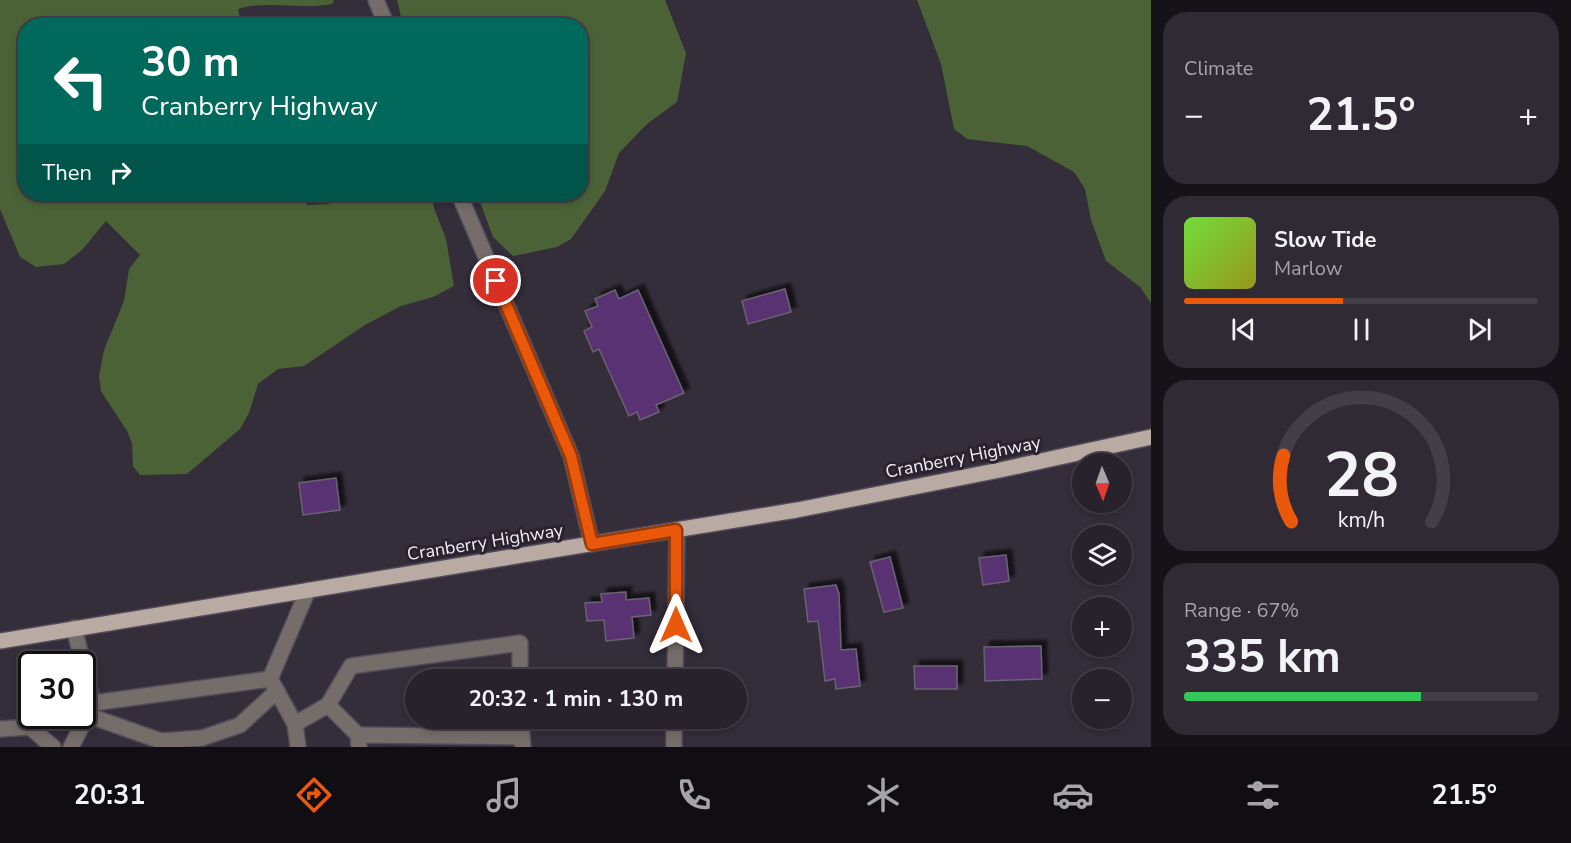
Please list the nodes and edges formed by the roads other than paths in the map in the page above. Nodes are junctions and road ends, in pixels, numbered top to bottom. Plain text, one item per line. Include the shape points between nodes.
1 (376, 0) edge
2 (384, 18) edge
3 (462, 201) edge
4 (1151, 437) edge
5 (676, 530) junction
6 (592, 544) junction
7 (308, 590) junction
8 (74, 628) junction
9 (0, 641) edge
10 (79, 651) edge
11 (520, 669) edge
12 (675, 669) edge
13 (274, 685) junction
14 (328, 705) junction
15 (96, 708) edge
16 (96, 712) edge
17 (294, 724) junction
18 (0, 729) edge
19 (81, 729) edge
20 (674, 729) edge
21 (358, 741) edge
22 (522, 742) edge
23 (160, 744) edge
24 (53, 747) edge
25 (72, 747) edge
26 (297, 747) edge
27 (674, 747) edge

1 - 2 street
3 - 6 street via 571,456
4 - 5 main road, Cranberry Highway via 1000,470
5 - 6 main road, Cranberry Highway
5 - 12 street
6 - 7 main road, Cranberry Highway
7 - 8 main road, Cranberry Highway
7 - 13 street
8 - 9 main road, Cranberry Highway
8 - 10 street
11 - 14 street via 520,644 351,666
13 - 15 street
13 - 17 street
13 - 23 street via 240,725 202,738
14 - 17 street
14 - 21 street
16 - 23 street
17 - 26 street
18 - 24 street via 30,727
19 - 25 street
20 - 27 street
21 - 22 street

